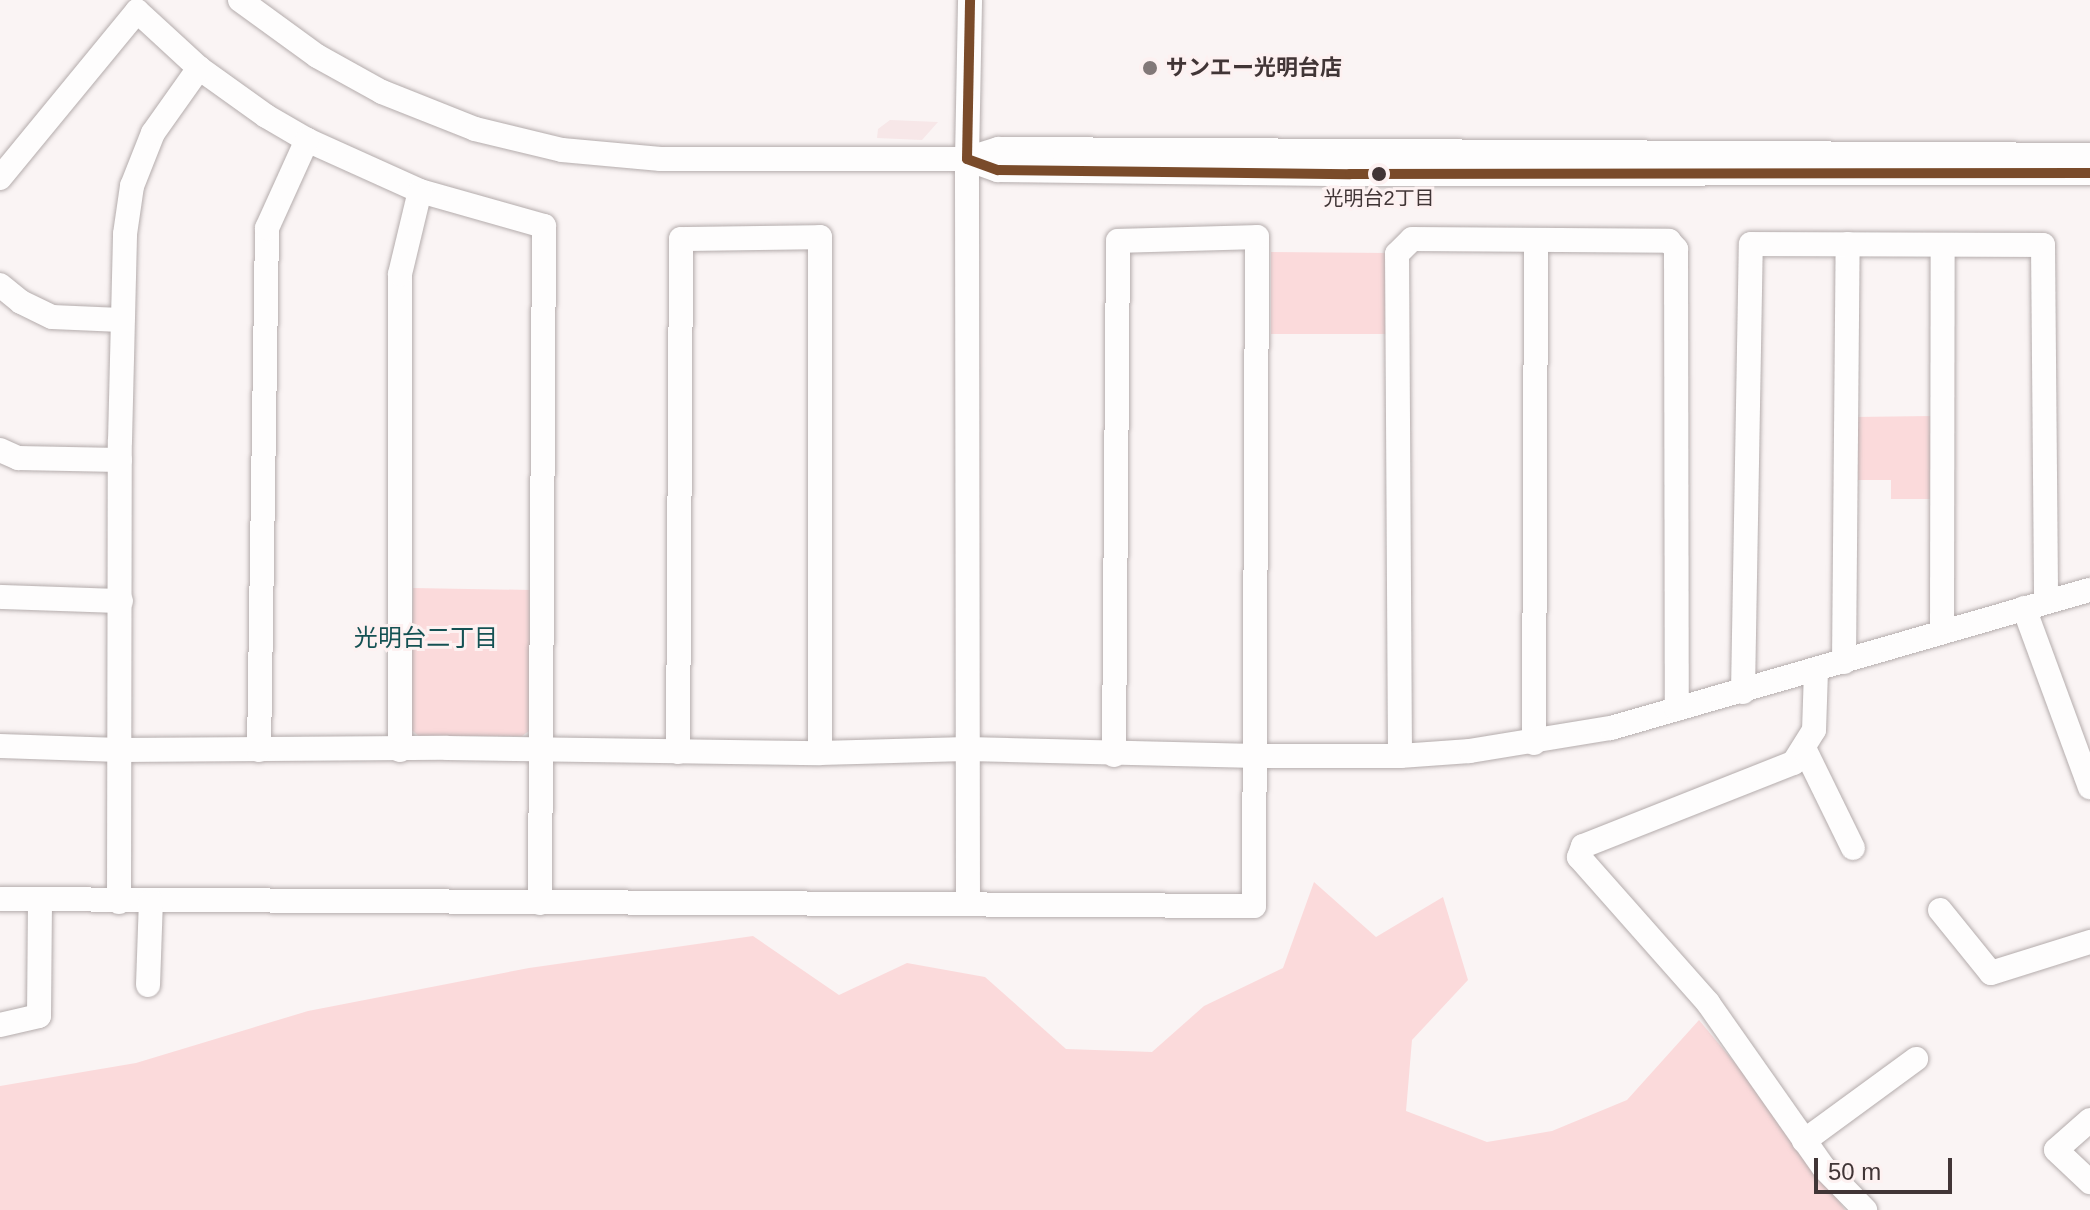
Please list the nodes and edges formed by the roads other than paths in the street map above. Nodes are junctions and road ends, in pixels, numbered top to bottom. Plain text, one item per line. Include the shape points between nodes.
1 (240, 0) edge
2 (970, 0) edge
3 (199, 68) junction
4 (307, 140) junction
5 (2090, 155) edge
6 (967, 159) junction
7 (2090, 173) edge
8 (0, 178) edge
9 (420, 191) junction
10 (1536, 243) junction
11 (1848, 244) junction
12 (1943, 246) junction
13 (0, 285) edge
14 (121, 320) junction
15 (0, 450) edge
16 (120, 460) junction
17 (2090, 590) edge
18 (0, 597) edge
19 (121, 601) junction
20 (2035, 604) junction
21 (1942, 632) junction
22 (1844, 662) junction
23 (1816, 671) junction
24 (1743, 692) junction
25 (1677, 709) junction
26 (1534, 743) junction
27 (0, 746) edge
28 (967, 749) junction
29 (120, 750) junction
30 (259, 750) junction
31 (400, 750) junction
32 (1805, 750) junction
33 (542, 751) junction
34 (678, 752) junction
35 (820, 753) junction
36 (1114, 755) junction
37 (1257, 756) junction
38 (1400, 756) junction
39 (2090, 787) edge
40 (1853, 848) dead end
41 (0, 899) edge
42 (40, 900) junction
43 (151, 901) junction
44 (119, 902) junction
45 (540, 903) junction
46 (968, 904) junction
47 (1940, 910) dead end
48 (2090, 942) edge
49 (148, 985) dead end
50 (0, 1025) edge
51 (1916, 1059) dead end
52 (2090, 1120) edge
53 (1804, 1141) junction
54 (2090, 1182) edge
55 (1865, 1210) edge

1 - 6 street via 317,56 382,92 475,129 562,150 661,159
2 - 6 street
3 - 4 street
3 - 8 street via 137,11
3 - 14 street via 153,133 132,186
4 - 9 street
4 - 30 street via 267,228
5 - 6 street via 998,149
6 - 7 street via 998,170
6 - 28 street
9 - 31 street via 400,274
9 - 33 street via 544,226
10 - 25 street via 1669,241 1676,249
10 - 26 street
10 - 38 street via 1412,239 1397,254
11 - 12 street
11 - 22 street
11 - 24 street via 1751,244
12 - 20 street via 2043,245
12 - 21 street
13 - 14 street via 52,317
14 - 16 street
15 - 16 street via 18,458
16 - 19 street
17 - 20 street
18 - 19 street
19 - 29 street
20 - 21 street
20 - 39 street
21 - 22 street
22 - 23 street
23 - 24 street
23 - 32 street via 1814,730
24 - 25 street
25 - 26 street
26 - 38 street
27 - 29 street
28 - 35 street
28 - 36 street
28 - 46 street
29 - 30 street
29 - 44 street
30 - 31 street
31 - 33 street
32 - 40 street
32 - 53 street via 1793,763 1583,846 1579,857 1708,1003
33 - 34 street
33 - 45 street
34 - 35 street
34 - 35 street via 681,239 820,237
36 - 37 street
36 - 37 street via 1118,241 1257,237
37 - 38 street
37 - 46 street via 1254,906
41 - 42 street
42 - 44 street
42 - 50 street via 39,1016
43 - 44 street
43 - 45 street
43 - 49 street
45 - 46 street
47 - 48 street via 1991,973
51 - 53 street
52 - 54 street via 2056,1150
53 - 55 street

